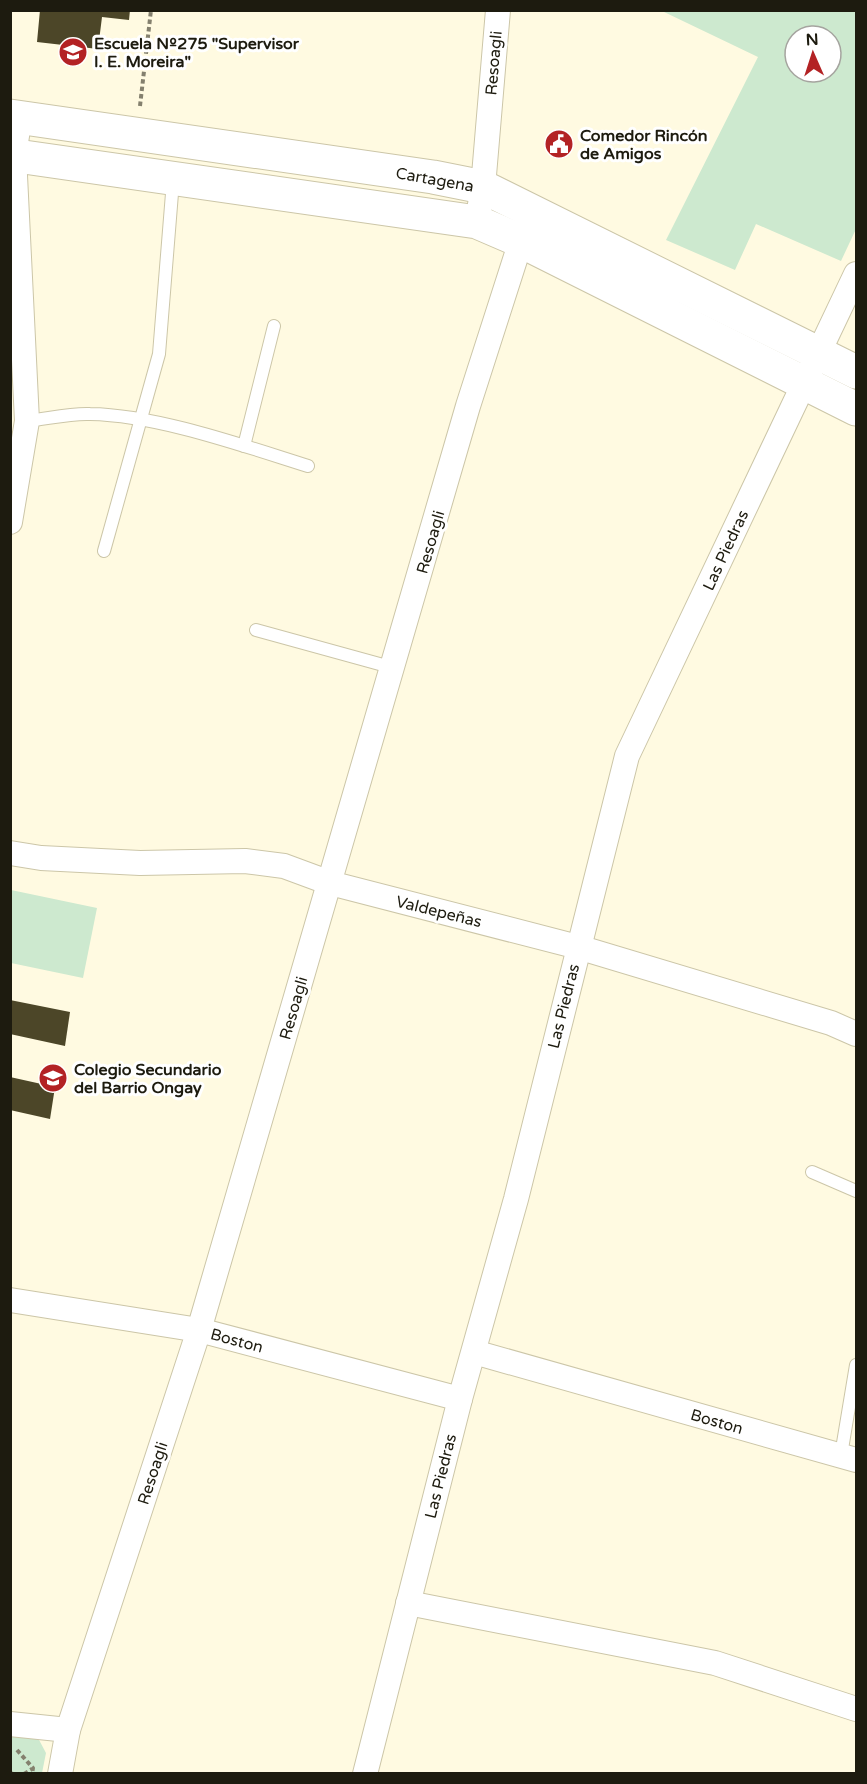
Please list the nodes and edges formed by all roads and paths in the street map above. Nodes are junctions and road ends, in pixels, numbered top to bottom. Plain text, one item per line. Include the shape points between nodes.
1 (151, 10) edge
2 (498, 10) edge
3 (15, 117) edge
4 (137, 134) junction
5 (12, 155) edge
6 (174, 177) junction
7 (483, 187) junction
8 (477, 222) junction
9 (521, 241) junction
10 (856, 274) edge
11 (274, 326) dead end
12 (819, 355) junction
13 (856, 372) edge
14 (803, 385) junction
15 (856, 409) edge
16 (140, 420) junction
17 (27, 421) junction
18 (244, 446) junction
19 (308, 466) dead end
20 (10, 522) edge
21 (104, 551) dead end
22 (256, 630) dead end
23 (394, 668) junction
24 (10, 853) edge
25 (330, 883) junction
26 (578, 947) junction
27 (856, 1034) edge
28 (812, 1172) dead end
29 (856, 1191) edge
30 (10, 1300) edge
31 (199, 1330) junction
32 (474, 1352) junction
33 (856, 1365) edge
34 (460, 1399) junction
35 (849, 1458) edge
36 (408, 1603) junction
37 (856, 1709) edge
38 (68, 1730) junction
39 (11, 1734) edge
40 (32, 1771) edge
41 (24, 1773) edge
42 (60, 1773) edge
43 (365, 1773) edge

1 - 4 path
2 - 7 street, Resoagli
3 - 4 main road, Cartagena
3 - 5 street
4 - 7 main road, Cartagena
5 - 6 main road
5 - 17 street
6 - 8 main road
6 - 16 lane via 159,354
7 - 8 street, Resoagli
7 - 12 main road, Cartagena
8 - 9 main road
9 - 14 main road
9 - 23 street, Resoagli via 468,406
10 - 12 street, Las Piedras
11 - 18 lane
12 - 13 main road, Cartagena
12 - 14 street, Las Piedras
14 - 15 main road
14 - 26 street, Las Piedras via 627,756
16 - 17 lane via 90,414
16 - 18 lane
16 - 21 lane
17 - 20 street
18 - 19 lane
22 - 23 lane
23 - 25 street, Resoagli
24 - 25 street, Valdepeñas via 140,863 245,861 284,866
25 - 26 street, Valdepeñas
25 - 31 street, Resoagli
26 - 27 street, Valdepeñas via 831,1023
26 - 32 street, Las Piedras
28 - 29 lane
30 - 31 street, Boston
31 - 34 street, Boston
31 - 38 street, Resoagli
32 - 34 street, Las Piedras
32 - 35 street, Boston
33 - 35 lane
34 - 36 street, Las Piedras
36 - 37 street via 715,1663
36 - 43 street, Las Piedras
38 - 39 street
38 - 42 street, Resoagli
39 - 40 path
40 - 41 path

